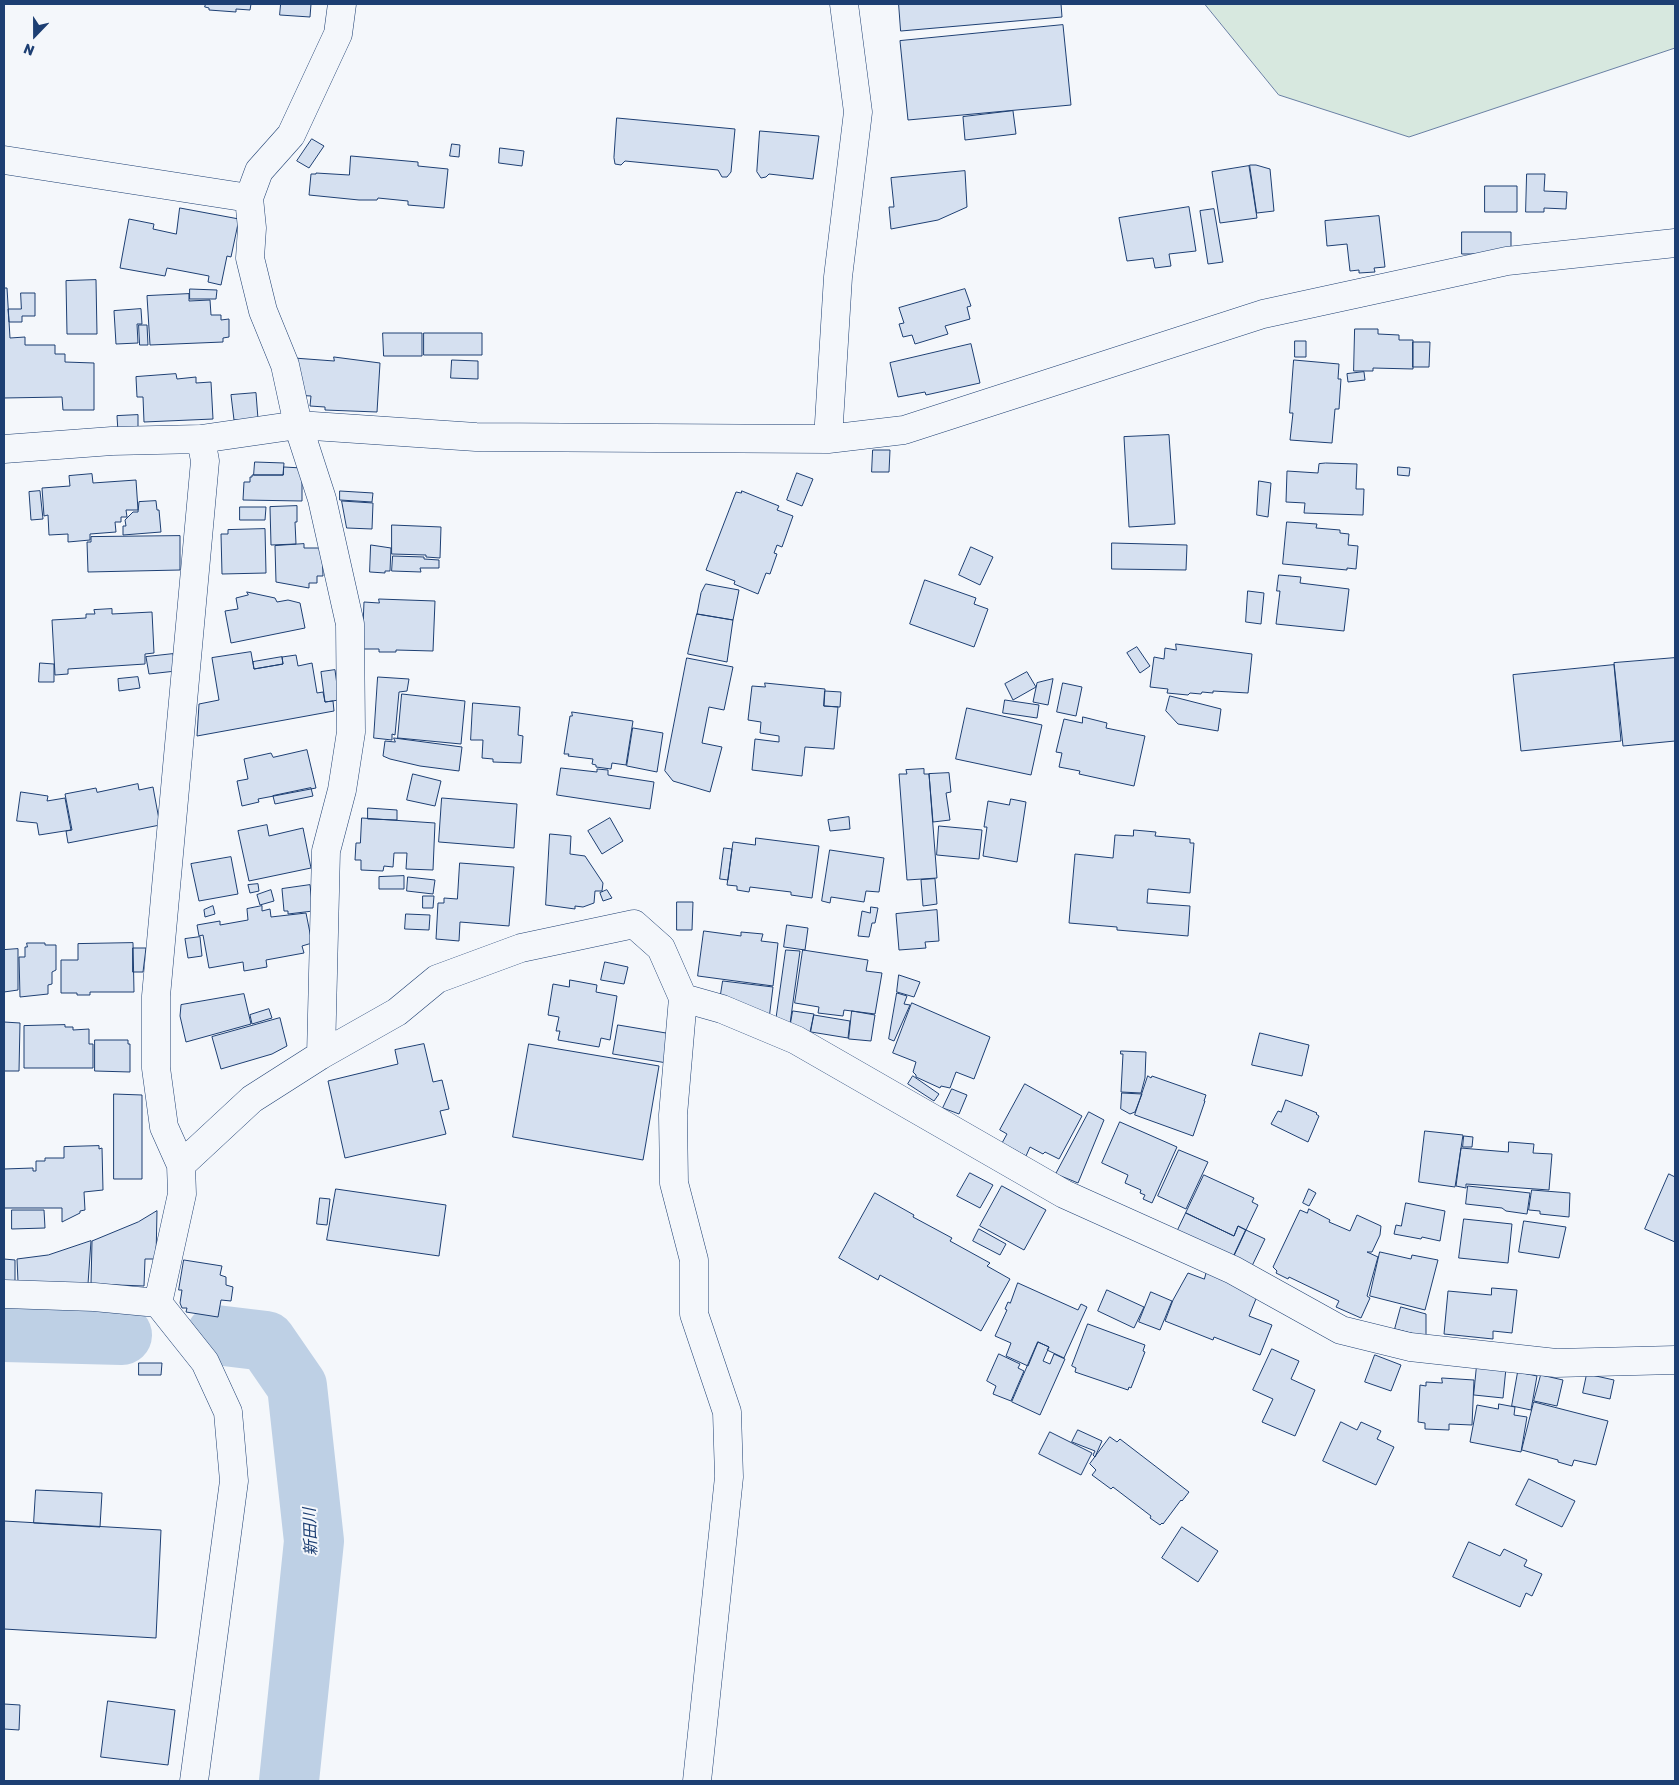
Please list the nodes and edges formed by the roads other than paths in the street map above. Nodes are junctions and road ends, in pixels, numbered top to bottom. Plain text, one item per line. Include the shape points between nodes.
1 (342, 4) edge
2 (844, 4) edge
3 (4, 160) edge
4 (249, 198) junction
5 (1675, 243) edge
6 (298, 425) junction
7 (202, 439) junction
8 (828, 439) junction
9 (4, 449) edge
10 (683, 998) junction
11 (321, 1055) junction
12 (181, 1166) junction
13 (4, 1294) edge
14 (158, 1303) junction
15 (1675, 1360) edge
16 (194, 1781) edge
17 (697, 1781) edge

1 - 4 street via 338,34 291,136 259,171
2 - 8 street via 858,112 838,277
3 - 4 street
4 - 6 street via 250,258 263,311 285,365
5 - 8 street via 1507,261 1263,314 904,430
6 - 7 street
6 - 8 street via 476,437
6 - 11 street via 322,498 350,624 351,732 342,790 326,851
7 - 9 street via 112,441
7 - 12 street via 205,461 156,996 156,1068 164,1128
10 - 11 street via 661,948 634,924 521,948 436,979 397,1012
10 - 15 street via 722,1009 796,1040 1064,1194 1233,1270 1341,1330 1410,1347 1556,1363
10 - 17 street via 673,1115 674,1183 694,1260 694,1314 727,1412 729,1477
11 - 12 street via 252,1099
12 - 14 street via 182,1194
13 - 14 street
14 - 16 street via 205,1362 228,1412 234,1481

